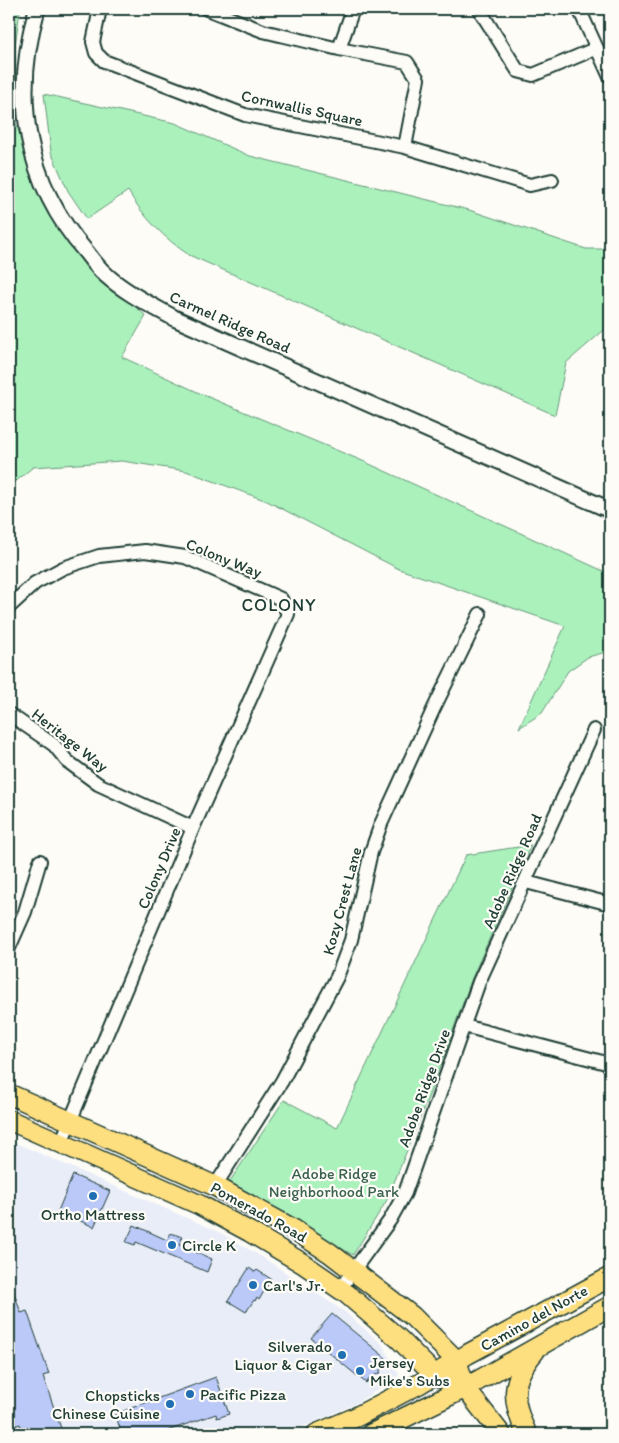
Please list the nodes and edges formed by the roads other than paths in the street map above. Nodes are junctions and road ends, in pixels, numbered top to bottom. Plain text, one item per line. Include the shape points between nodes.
1 (37, 9) edge
2 (100, 9) edge
3 (207, 9) edge
4 (353, 9) edge
5 (479, 9) edge
6 (579, 9) edge
7 (597, 48) junction
8 (340, 49) junction
9 (610, 78) edge
10 (405, 147) junction
11 (552, 180) dead end
12 (610, 510) edge
13 (9, 607) edge
14 (286, 607) joint
15 (480, 614) dead end
16 (9, 714) edge
17 (594, 730) dead end
18 (194, 828) junction
19 (40, 861) dead end
20 (526, 882) junction
21 (610, 904) edge
22 (9, 948) edge
23 (464, 1026) junction
24 (610, 1064) edge
25 (9, 1094) edge
26 (9, 1120) edge
27 (70, 1121) junction
28 (61, 1143) junction
29 (215, 1186) junction
30 (353, 1272) junction
31 (610, 1276) edge
32 (340, 1289) junction
33 (610, 1306) edge
34 (539, 1346) junction
35 (457, 1361) junction
36 (435, 1374) junction
37 (465, 1388) junction
38 (316, 1434) edge
39 (371, 1434) edge
40 (500, 1434) edge
41 (527, 1434) edge

1 - 12 street, Carmel Ridge Road via 29,37 25,79 26,123 40,177 52,202 72,236 105,274 136,297 174,318
2 - 10 street, Cornwallis Square via 93,42 96,53 104,61 245,115
3 - 8 street via 263,31
4 - 8 street
5 - 7 street via 518,71 533,75
6 - 7 street
7 - 9 street
8 - 10 street via 407,62 418,79
10 - 11 street, Cornwallis Square via 530,185
13 - 14 street, Colony Way via 35,583 63,568 99,556 146,551 185,557 282,599
14 - 18 street, Colony Drive via 288,614
15 - 29 street, Kozy Crest Lane via 381,824 371,852 351,940 337,977 282,1081
16 - 18 street, Heritage Way via 54,744 67,760 98,784
17 - 20 street, Adobe Ridge Road
18 - 27 street, Colony Drive
19 - 22 street via 25,912
20 - 21 street
20 - 23 street, Adobe Ridge Road via 479,982
23 - 24 street
23 - 30 street, Adobe Ridge Drive via 405,1193
25 - 27 main road, Pomerado Road
26 - 28 main road, Pomerado Road
27 - 28 street, Colony Drive
27 - 29 main road, Pomerado Road
28 - 32 main road, Pomerado Road via 200,1205 302,1263
29 - 30 main road, Pomerado Road via 292,1229
30 - 32 street, Adobe Ridge Drive
30 - 35 main road, Pomerado Road via 412,1316
31 - 35 main road, Camino del Norte
32 - 36 main road, Pomerado Road
33 - 34 main road, Camino del Norte
34 - 37 main road, Camino del Norte
34 - 41 main road via 520,1373 514,1394 518,1416
35 - 36 main road, Camino del Norte
35 - 37 main road, Pomerado Road
36 - 37 main road, Pomerado Road
36 - 38 main road, Camino del Norte via 373,1409
37 - 39 main road, Camino del Norte
37 - 40 main road, Pomerado Road

